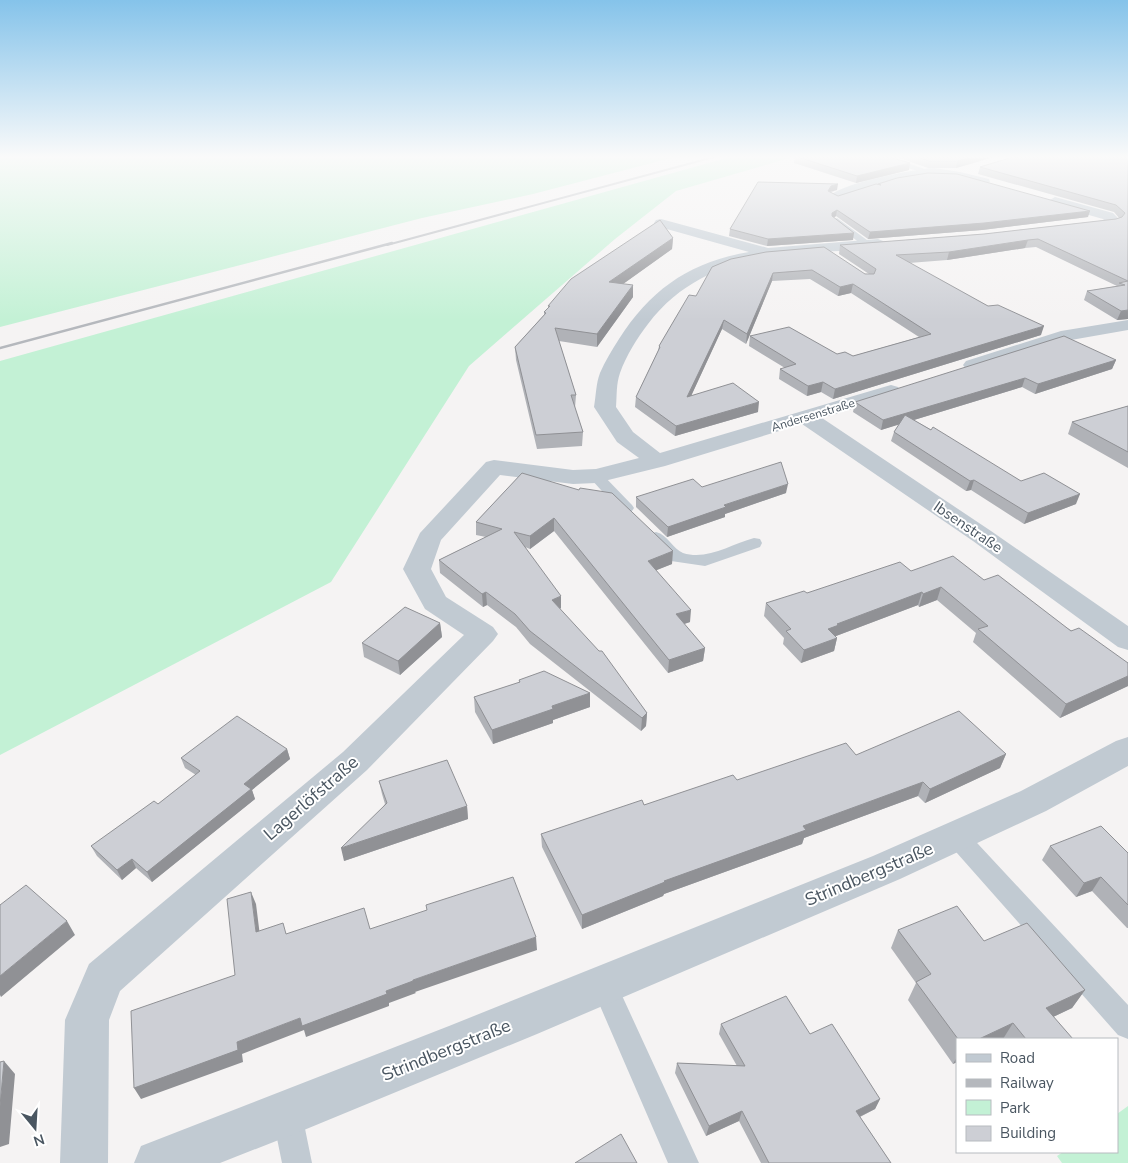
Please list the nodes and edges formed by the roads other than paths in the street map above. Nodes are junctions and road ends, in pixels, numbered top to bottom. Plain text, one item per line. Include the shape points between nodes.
1 (1094, 211) edge
2 (1117, 217) edge
3 (837, 221) edge
4 (662, 223) edge
5 (1076, 226) edge
6 (897, 243) edge
7 (868, 245) junction
8 (821, 248) junction
9 (764, 253) junction
10 (837, 258) edge
11 (1128, 325) edge
12 (952, 372) edge
13 (907, 386) edge
14 (806, 417) junction
15 (657, 461) junction
16 (494, 468) joint
17 (596, 476) junction
18 (754, 543) dead end
19 (1128, 640) edge
20 (1128, 750) edge
21 (957, 837) junction
22 (604, 985) junction
23 (1128, 1025) edge
24 (287, 1114) junction
25 (84, 1163) edge
26 (158, 1163) edge
27 (297, 1163) edge
28 (684, 1163) edge

1 - 2 street
2 - 5 street
3 - 7 lane
4 - 9 street
6 - 7 street
7 - 8 street
8 - 9 street
8 - 10 lane
9 - 15 street via 739,257 694,273 662,296 641,319 610,373 605,407 625,437
11 - 12 street via 1068,335
13 - 14 street, Andersenstraße
14 - 15 street, Andersenstraße
14 - 19 street, Ibsenstraße
15 - 17 street, Andersenstraße
16 - 17 street, Andersenstraße via 573,477
16 - 25 street, Lagerlöfstraße via 429,538 417,569 435,603 483,634 355,761 104,978 87,1020
17 - 18 lane via 677,557 705,561
20 - 21 street, Strindbergstraße via 1084,776
21 - 22 street, Strindbergstraße
21 - 23 lane
22 - 24 street, Strindbergstraße
22 - 28 lane
24 - 26 street, Strindbergstraße
24 - 27 lane

